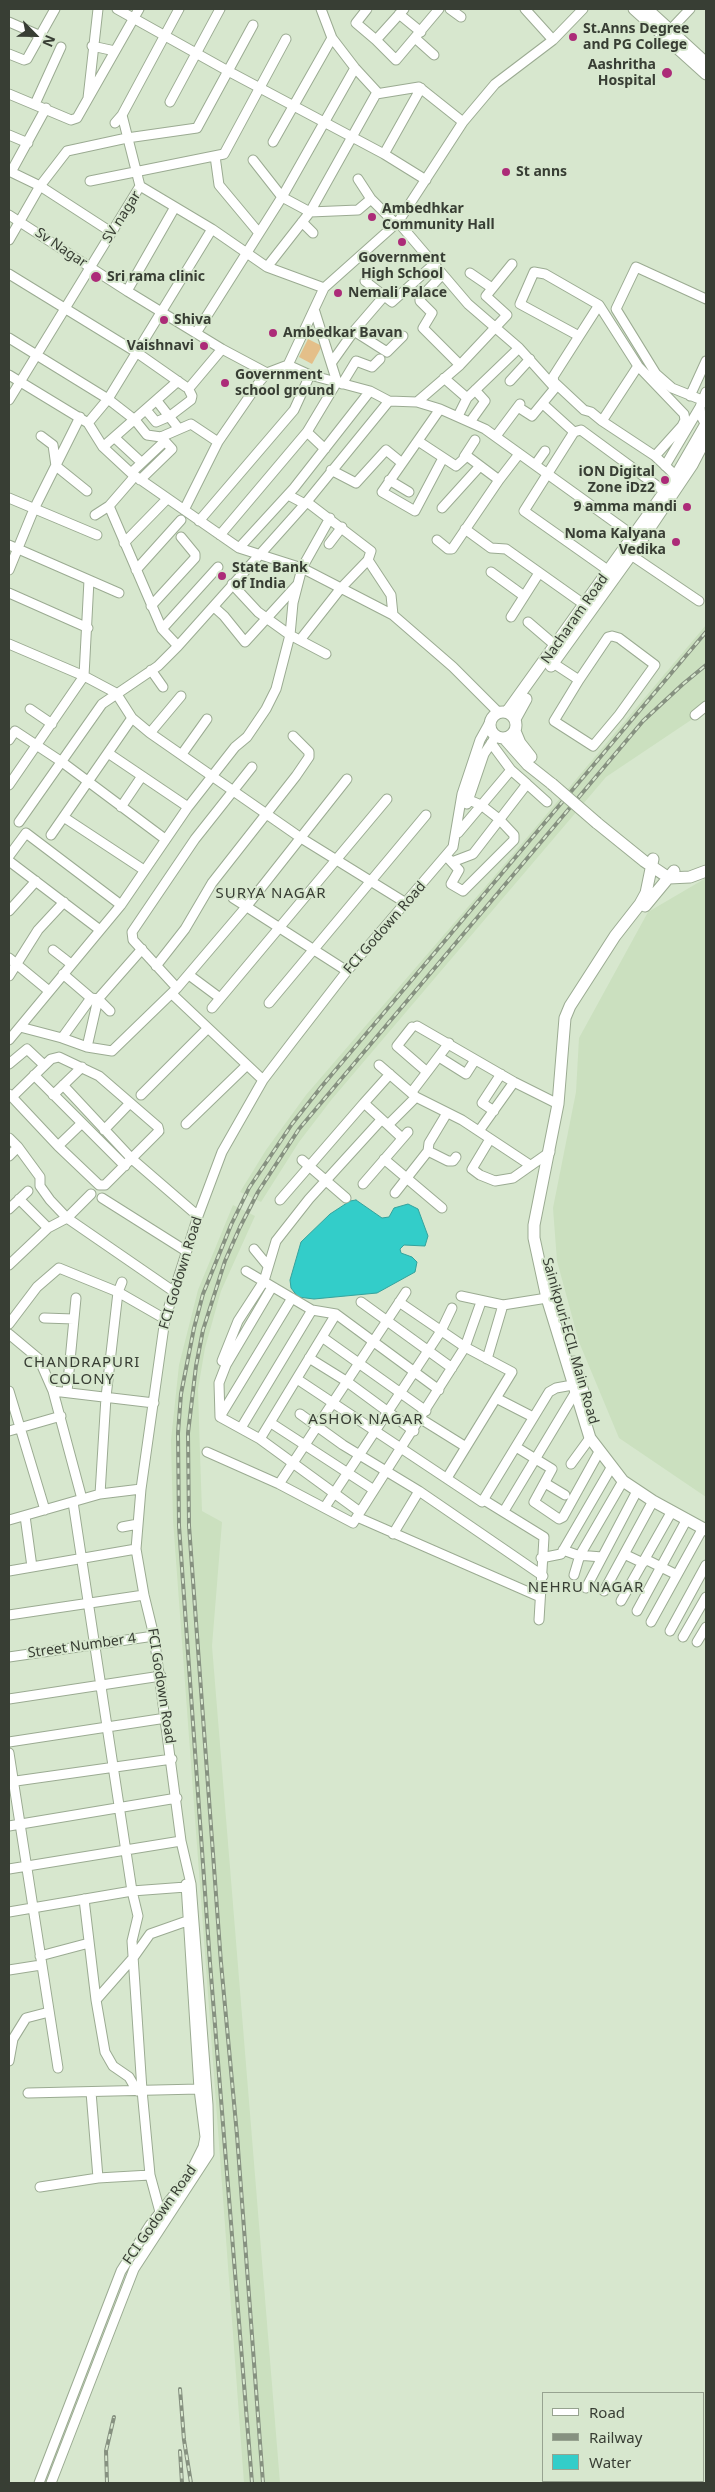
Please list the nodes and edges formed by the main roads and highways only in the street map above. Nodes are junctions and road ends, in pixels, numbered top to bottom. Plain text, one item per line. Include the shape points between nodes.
1 (634, 9) edge
2 (647, 9) edge
3 (703, 66) edge
4 (706, 424) edge
5 (706, 438) edge
6 (637, 538) junction
7 (550, 663) junction
8 (509, 718) junction
9 (497, 739) junction
10 (554, 782) junction
11 (651, 862) junction
12 (706, 864) edge
13 (706, 871) edge
14 (672, 874) junction
15 (576, 1387) junction
16 (705, 1527) edge

1 - 3 main road
2 - 3 main road via 671,28
4 - 6 main road, Nacharam Road
5 - 6 main road, Nacharam Road via 692,465
6 - 7 main road, Nacharam Road via 631,554
6 - 7 main road, Nacharam Road via 609,571 556,646
7 - 8 main road, Nacharam Road
8 - 9 main road via 511,736
8 - 9 main road, Nacharam Road via 490,722
8 - 10 main road via 526,752
9 - 10 main road
10 - 11 main road, bridge
11 - 14 main road
11 - 15 main road, Sainikpuri-ECIL Main Road via 649,882 640,904 615,936 570,1006 563,1029 558,1104 534,1225 536,1252
12 - 14 main road
13 - 14 main road via 690,877
14 - 15 main road, Sainikpuri-ECIL Main Road via 620,939 571,1016 565,1107 540,1225
15 - 16 main road, Sainikpuri-ECIL Main Road via 601,1443 615,1464 643,1488
15 - 16 main road, Sainikpuri-ECIL Main Road via 590,1438 611,1468 637,1491

